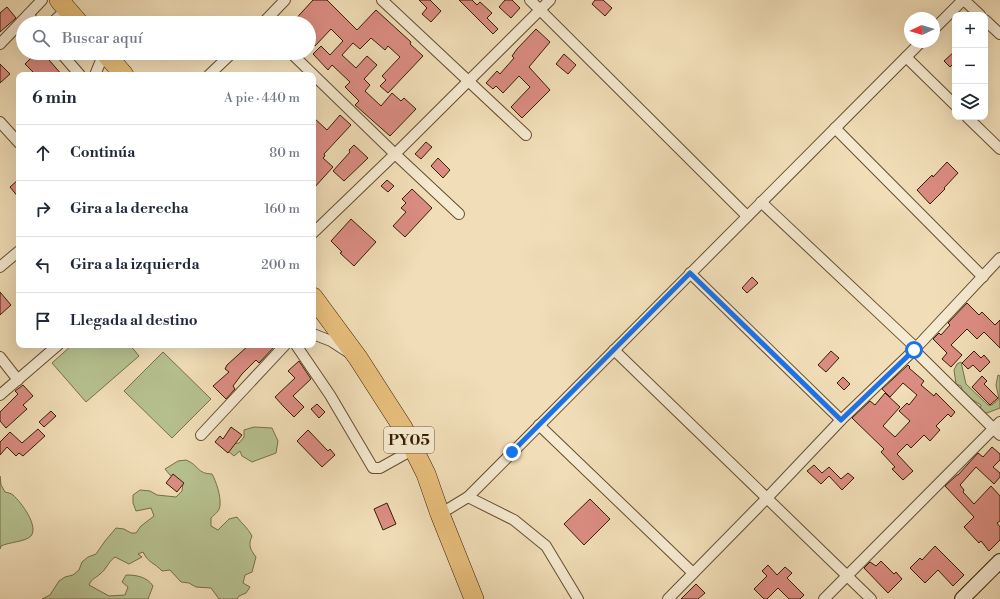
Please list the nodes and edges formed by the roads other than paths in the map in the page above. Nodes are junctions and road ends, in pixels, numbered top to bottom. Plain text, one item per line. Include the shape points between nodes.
1 (42, 0) edge
2 (285, 0) edge
3 (382, 0) edge
4 (530, 0) edge
5 (550, 0) edge
6 (964, 0) edge
7 (540, 10) junction
8 (977, 12) edge
9 (28, 15) edge
10 (270, 16) edge
11 (988, 23) edge
12 (940, 24) edge
13 (16, 27) edge
14 (1000, 34) edge
15 (0, 44) edge
16 (916, 48) edge
17 (906, 57) junction
18 (67, 60) edge
19 (101, 60) edge
20 (110, 60) edge
21 (225, 60) edge
22 (298, 60) edge
23 (77, 72) edge
24 (96, 72) edge
25 (121, 72) edge
26 (212, 72) edge
27 (311, 72) edge
28 (316, 77) edge
29 (469, 80) junction
30 (952, 102) edge
31 (970, 120) edge
32 (0, 122) edge
33 (835, 128) junction
34 (526, 135) dead end
35 (16, 140) edge
36 (1000, 149) edge
37 (396, 154) junction
38 (761, 202) junction
39 (460, 214) dead end
40 (748, 216) junction
41 (316, 230) edge
42 (16, 254) edge
43 (1000, 258) edge
44 (0, 267) edge
45 (690, 273) junction
46 (983, 276) junction
47 (316, 301) edge
48 (316, 335) edge
49 (55, 348) edge
50 (282, 348) edge
51 (298, 348) edge
52 (915, 349) junction
53 (614, 350) junction
54 (0, 358) edge
55 (358, 358) junction
56 (18, 380) junction
57 (0, 395) edge
58 (841, 420) junction
59 (539, 425) junction
60 (998, 429) edge
61 (201, 435) dead end
62 (414, 449) junction
63 (468, 497) junction
64 (767, 498) junction
65 (440, 514) junction
66 (1000, 561) edge
67 (693, 573) junction
68 (846, 575) junction
69 (474, 599) edge
70 (578, 599) edge
71 (668, 599) edge
72 (824, 599) edge
73 (871, 599) edge
74 (962, 599) edge

1 - 9 street
2 - 10 street
3 - 29 street
4 - 7 street
5 - 7 street
6 - 8 street
6 - 12 street
7 - 29 street
7 - 40 street
11 - 14 street
13 - 15 street
16 - 17 street
17 - 30 street
17 - 33 street
18 - 23 street
19 - 24 street
20 - 25 highway
21 - 26 street
22 - 27 street
28 - 37 street
29 - 34 street
29 - 37 street
31 - 36 street
32 - 35 street
33 - 38 street
33 - 46 street
37 - 39 street
37 - 41 street
38 - 40 street
38 - 52 street
40 - 45 street
42 - 44 street
43 - 46 street
45 - 53 street
45 - 58 street
46 - 52 street
47 - 55 highway, PY05
48 - 55 street via 331,341
49 - 56 street
50 - 61 street
51 - 62 street via 330,395 373,468 380,468
52 - 58 street
52 - 60 street
53 - 59 street
53 - 64 street
54 - 56 street
55 - 62 highway, PY05 via 404,428
56 - 57 street
58 - 64 street
59 - 63 street
59 - 67 street
60 - 68 street
62 - 65 highway, PY05
63 - 65 street
63 - 70 street via 514,520 546,546
64 - 67 street
64 - 68 street
65 - 69 highway, PY05
66 - 74 street
67 - 71 street
68 - 72 street
68 - 73 street

